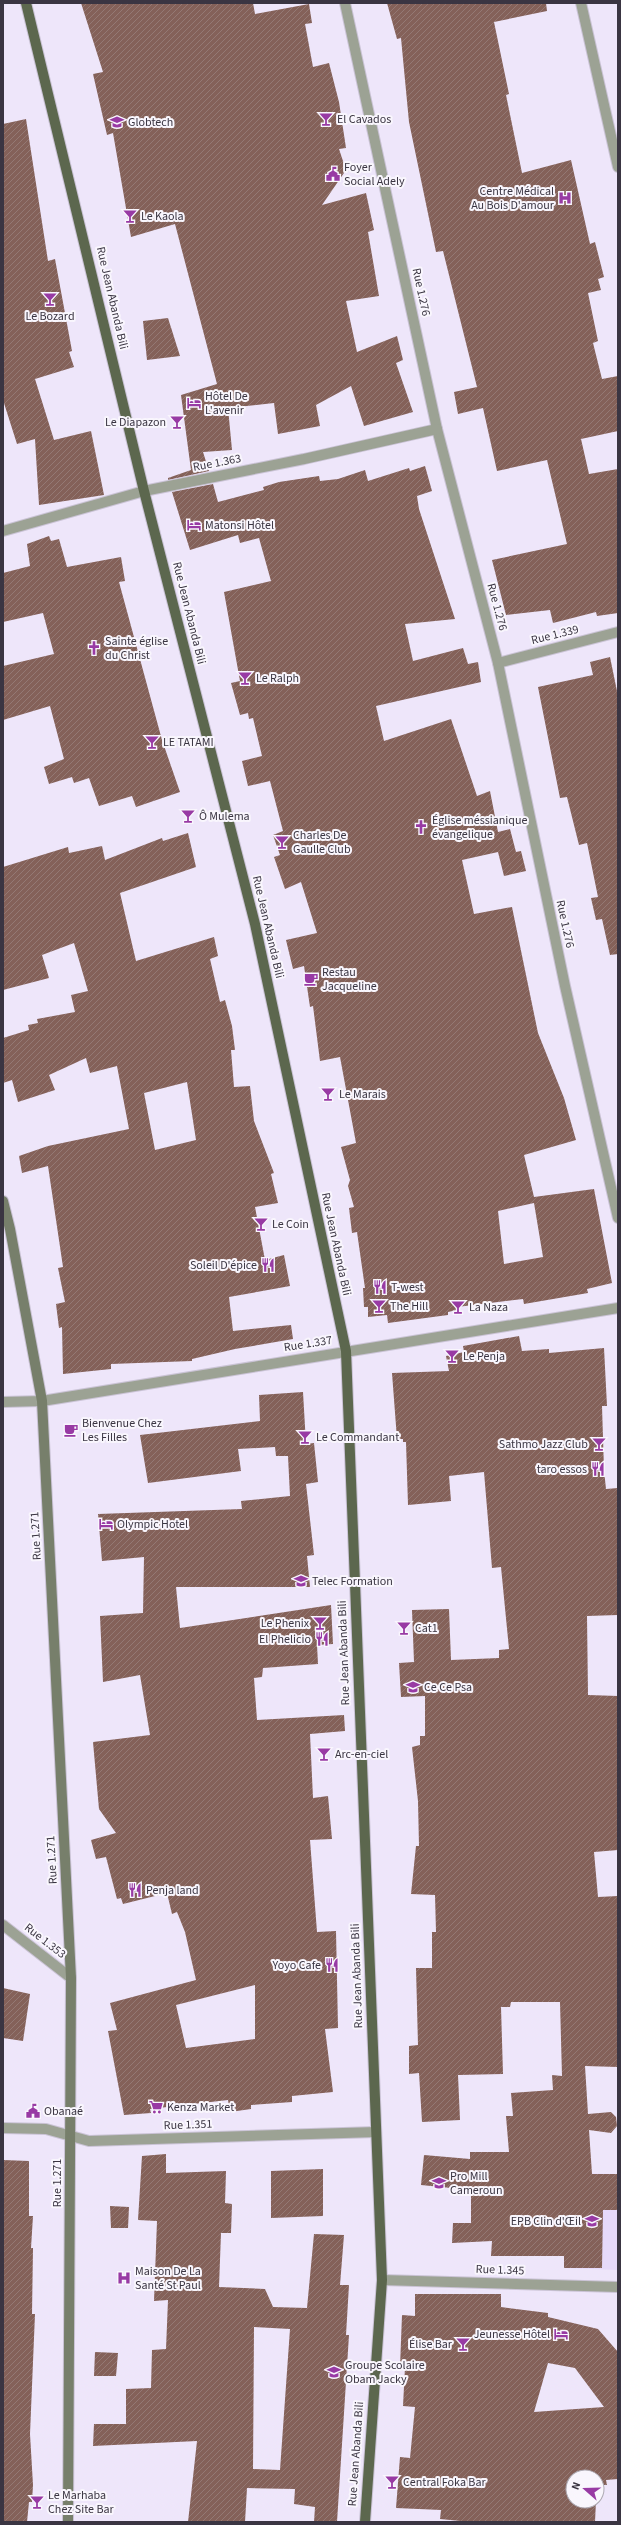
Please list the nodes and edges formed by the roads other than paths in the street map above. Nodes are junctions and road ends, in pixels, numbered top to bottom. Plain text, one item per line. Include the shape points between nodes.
1 (26, 3) edge
2 (345, 3) edge
3 (581, 3) edge
4 (618, 167) edge
5 (437, 429) junction
6 (144, 491) junction
7 (3, 531) edge
8 (618, 632) edge
9 (498, 663) junction
10 (3, 1201) edge
11 (618, 1218) edge
12 (618, 1308) edge
13 (346, 1351) junction
14 (42, 1401) junction
15 (3, 1402) edge
16 (3, 1925) edge
17 (71, 1978) junction
18 (3, 2128) edge
19 (376, 2132) junction
20 (70, 2136) junction
21 (382, 2280) junction
22 (618, 2287) edge
23 (68, 2522) edge
24 (365, 2522) edge

1 - 6 main road, Rue Jean Abanda Bili
2 - 5 street, Rue 1.276
3 - 4 street
5 - 6 street, Rue 1.363 via 304,460
5 - 9 street, Rue 1.276
6 - 7 street, Rue 1.363
6 - 13 main road, Rue Jean Abanda Bili via 255,924
8 - 9 street, Rue 1.339
9 - 11 street, Rue 1.276 via 565,986
10 - 14 street, Rue 1.271
12 - 13 street, Rue 1.337
13 - 14 street, Rue 1.337
13 - 19 main road, Rue Jean Abanda Bili
14 - 15 street, Rue 1.337
14 - 17 street, Rue 1.271
16 - 17 street, Rue 1.353
17 - 20 street, Rue 1.271
18 - 20 street, Rue 1.351 via 46,2129
19 - 20 street, Rue 1.351 via 89,2141
19 - 21 main road, Rue Jean Abanda Bili
20 - 23 street, Rue 1.271
21 - 22 street, Rue 1.345
21 - 24 main road, Rue Jean Abanda Bili

